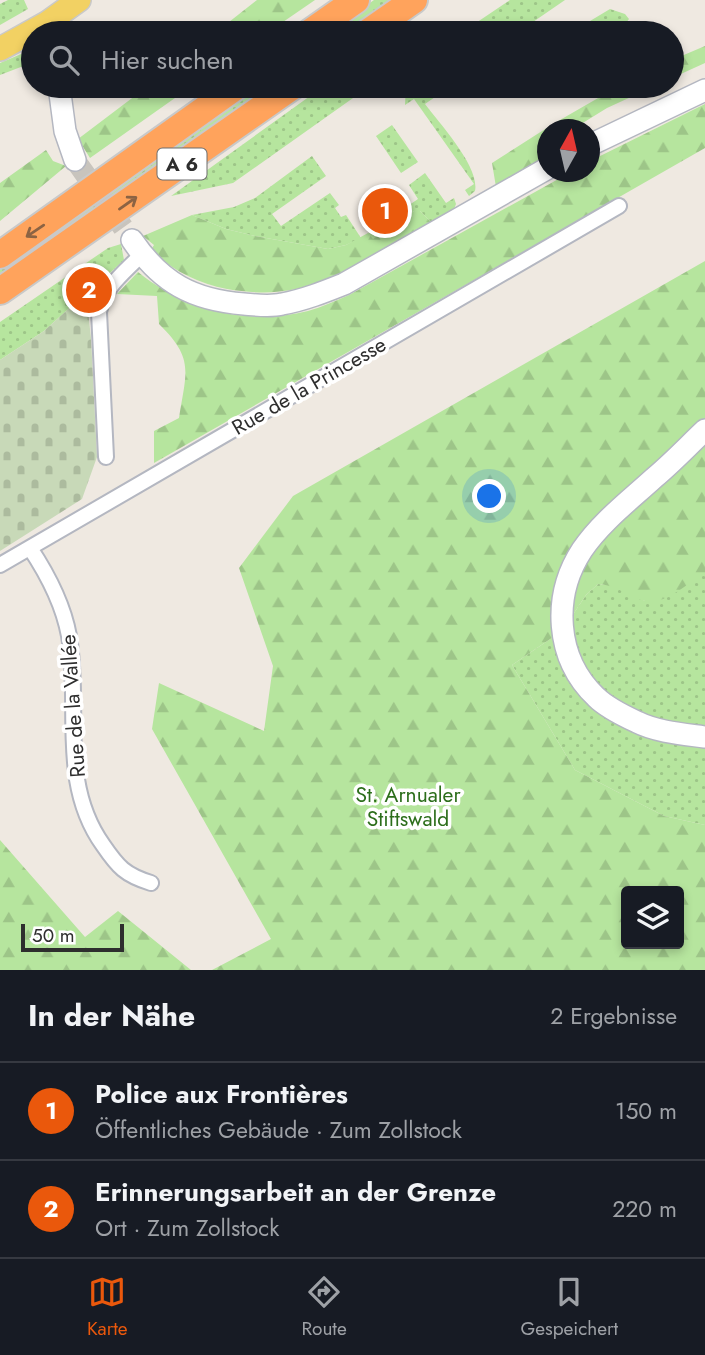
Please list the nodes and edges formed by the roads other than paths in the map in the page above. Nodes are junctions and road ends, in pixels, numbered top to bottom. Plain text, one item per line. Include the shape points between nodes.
1 (79, 0) edge
2 (356, 0) edge
3 (414, 0) edge
4 (60, 21) edge
5 (326, 21) edge
6 (384, 21) edge
7 (21, 40) edge
8 (0, 49) edge
9 (705, 90) edge
10 (61, 98) edge
11 (220, 98) edge
12 (276, 98) edge
13 (600, 140) edge
14 (75, 160) tunnel mouth
15 (537, 174) edge
16 (619, 206) dead end
17 (136, 247) joint
18 (0, 256) edge
19 (0, 291) edge
20 (705, 430) edge
21 (106, 457) dead end
22 (30, 548) junction
23 (0, 565) edge
24 (705, 737) edge
25 (151, 883) dead end

1 - 4 main road
2 - 5 highway
3 - 6 highway
7 - 8 main road
9 - 13 street
10 - 14 street
11 -> 18 highway, A 6
19 -> 12 highway, A 6
15 - 17 street via 344,284 279,305 236,304 180,289
16 - 22 street, Rue de la Princesse
17 - 21 street via 107,289 99,312
20 - 24 street via 584,547 566,584 562,631 580,679 597,699 639,724
22 - 23 street, Rue de la Princesse
22 - 25 street, Rue de la Vallée via 57,594 69,637 74,764 88,822 118,866

